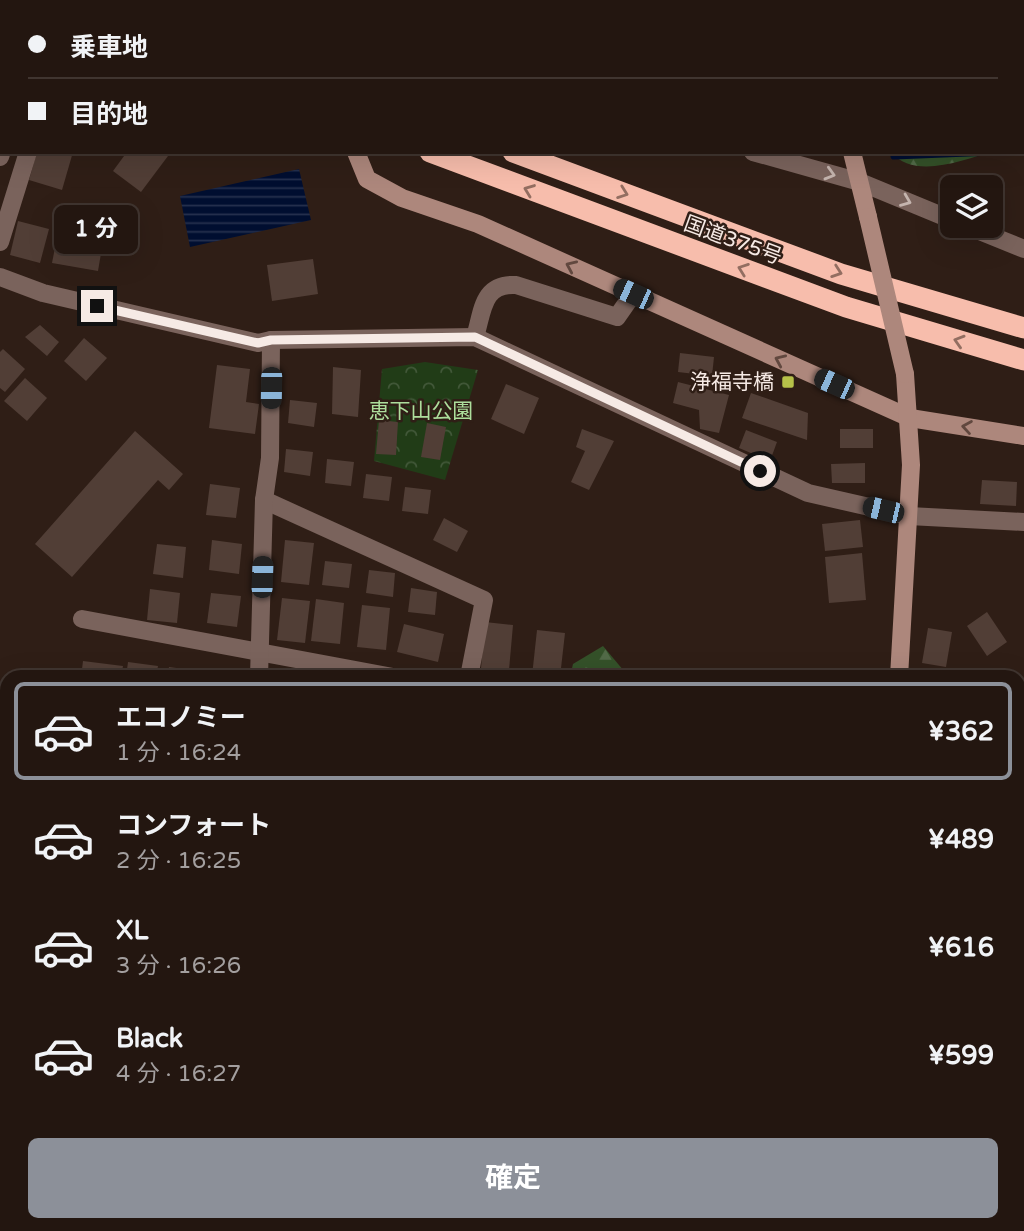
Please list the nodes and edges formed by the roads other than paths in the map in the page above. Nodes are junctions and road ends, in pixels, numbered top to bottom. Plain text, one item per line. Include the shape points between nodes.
1 (27, 154) edge
2 (357, 154) edge
3 (435, 154) edge
4 (518, 154) edge
5 (760, 154) edge
6 (853, 154) edge
7 (860, 182) junction
8 (940, 215) edge
9 (997, 238) edge
10 (0, 242) edge
11 (1024, 249) edge
12 (0, 277) edge
13 (633, 294) junction
14 (1024, 328) edge
15 (475, 337) junction
16 (271, 340) junction
17 (1024, 360) edge
18 (910, 418) junction
19 (1024, 436) edge
20 (264, 500) junction
21 (909, 516) junction
22 (1024, 522) edge
23 (82, 619) dead end
24 (260, 654) junction
25 (259, 670) edge
26 (353, 670) edge
27 (470, 670) edge
28 (899, 670) edge

1 - 10 street
13 -> 2 street via 478,224 402,198 367,179
17 -> 3 highway, 国道375号 via 846,307
4 -> 14 highway, 国道375号 via 841,274
5 -> 7 street
6 - 7 street
7 -> 8 street
7 - 18 street, bridge via 905,374
9 - 11 street
12 - 16 street via 43,293 258,343
13 - 15 street via 617,317 501,284 489,293
18 -> 13 street
15 - 16 street
15 - 21 street via 808,494
16 - 20 street via 270,458
19 -> 18 street
18 - 21 street
20 - 24 street
20 - 27 street via 484,600
21 - 22 street
21 - 28 street
23 - 24 street
24 - 25 street
24 - 26 street

